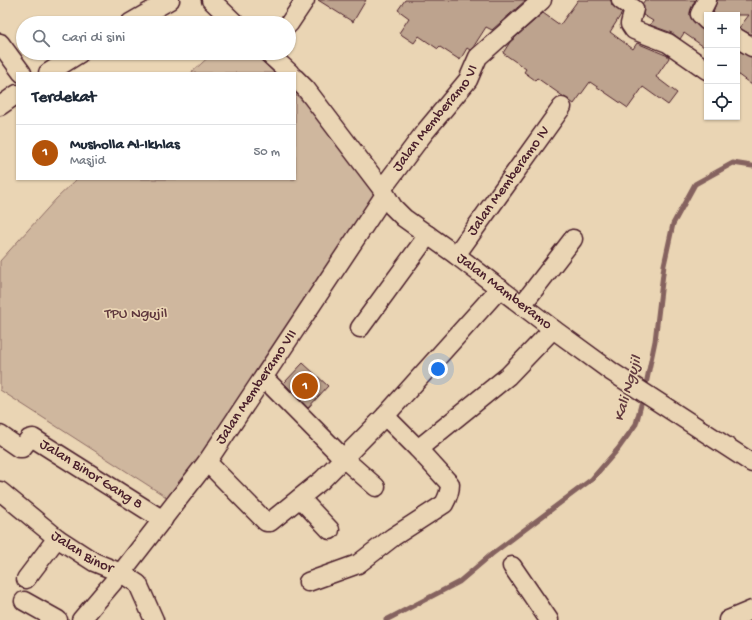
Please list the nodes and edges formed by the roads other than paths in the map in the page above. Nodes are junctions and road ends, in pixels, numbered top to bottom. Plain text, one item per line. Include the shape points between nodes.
1 (170, 0) edge
2 (211, 0) edge
3 (305, 0) edge
4 (542, 0) edge
5 (707, 0) edge
6 (632, 3) edge
7 (141, 6) edge
8 (135, 16) edge
9 (228, 16) edge
10 (294, 16) edge
11 (704, 18) edge
12 (740, 40) edge
13 (0, 43) edge
14 (752, 47) edge
15 (69, 60) edge
16 (276, 60) edge
17 (704, 68) edge
18 (21, 72) edge
19 (50, 72) edge
20 (289, 72) edge
21 (296, 79) edge
22 (16, 95) edge
23 (0, 106) edge
24 (562, 107) dead end
25 (383, 193) junction
26 (428, 235) junction
27 (573, 239) dead end
28 (456, 255) junction
29 (500, 288) junction
30 (522, 305) junction
31 (360, 328) dead end
32 (553, 329) junction
33 (264, 378) junction
34 (385, 416) junction
35 (0, 435) edge
36 (418, 449) junction
37 (342, 457) junction
38 (208, 462) junction
39 (752, 464) edge
40 (376, 487) dead end
41 (0, 491) edge
42 (300, 498) junction
43 (163, 520) junction
44 (330, 530) dead end
45 (57, 538) junction
46 (512, 566) dead end
47 (121, 573) junction
48 (26, 579) dead end
49 (308, 582) dead end
50 (24, 601) dead end
51 (752, 610) edge
52 (58, 620) edge
53 (81, 620) edge
54 (154, 620) edge
55 (549, 620) edge
56 (728, 620) edge

1 - 7 street
2 - 9 street
3 - 10 street
4 - 25 street, Jalan Memberamo VI via 478,57 468,80 424,133
5 - 11 street via 700,14
6 - 17 street via 630,24 634,30 668,43
7 - 8 street
12 - 14 street
13 - 18 street
15 - 19 street
16 - 20 street
21 - 25 street, Jalan Mamberamo
22 - 23 street
24 - 28 street, Jalan Memberamo IV
25 - 26 street, Jalan Mamberamo via 404,218
25 - 33 street, Jalan Memberamo VII
26 - 28 street, Jalan Mamberamo
26 - 31 street
27 - 30 street
28 - 29 street, Jalan Mamberamo
29 - 30 street, Jalan Mamberamo
29 - 34 street
30 - 32 street, Jalan Mamberamo
32 - 36 street via 508,376
32 - 39 street, Jalan Mamberamo via 612,372
33 - 37 street
33 - 38 street, Jalan Memberamo VII
34 - 36 street
34 - 37 street
35 - 43 street, Jalan Binor Gang 8 via 19,448 33,438
36 - 49 street via 450,484 450,492 444,504 392,537 358,564
37 - 40 street
37 - 42 street via 322,480
38 - 42 street via 266,522 272,521
38 - 43 street, Jalan Memberamo VII
41 - 45 street, Jalan Binor
42 - 44 street
43 - 47 street, Jalan Memberamo VII
45 - 47 street, Jalan Binor via 94,562
45 - 48 street
46 - 55 street
47 - 53 street, Jalan Memberamo VII
47 - 54 street, Jalan Binor via 138,584
50 - 52 street
51 - 56 street

